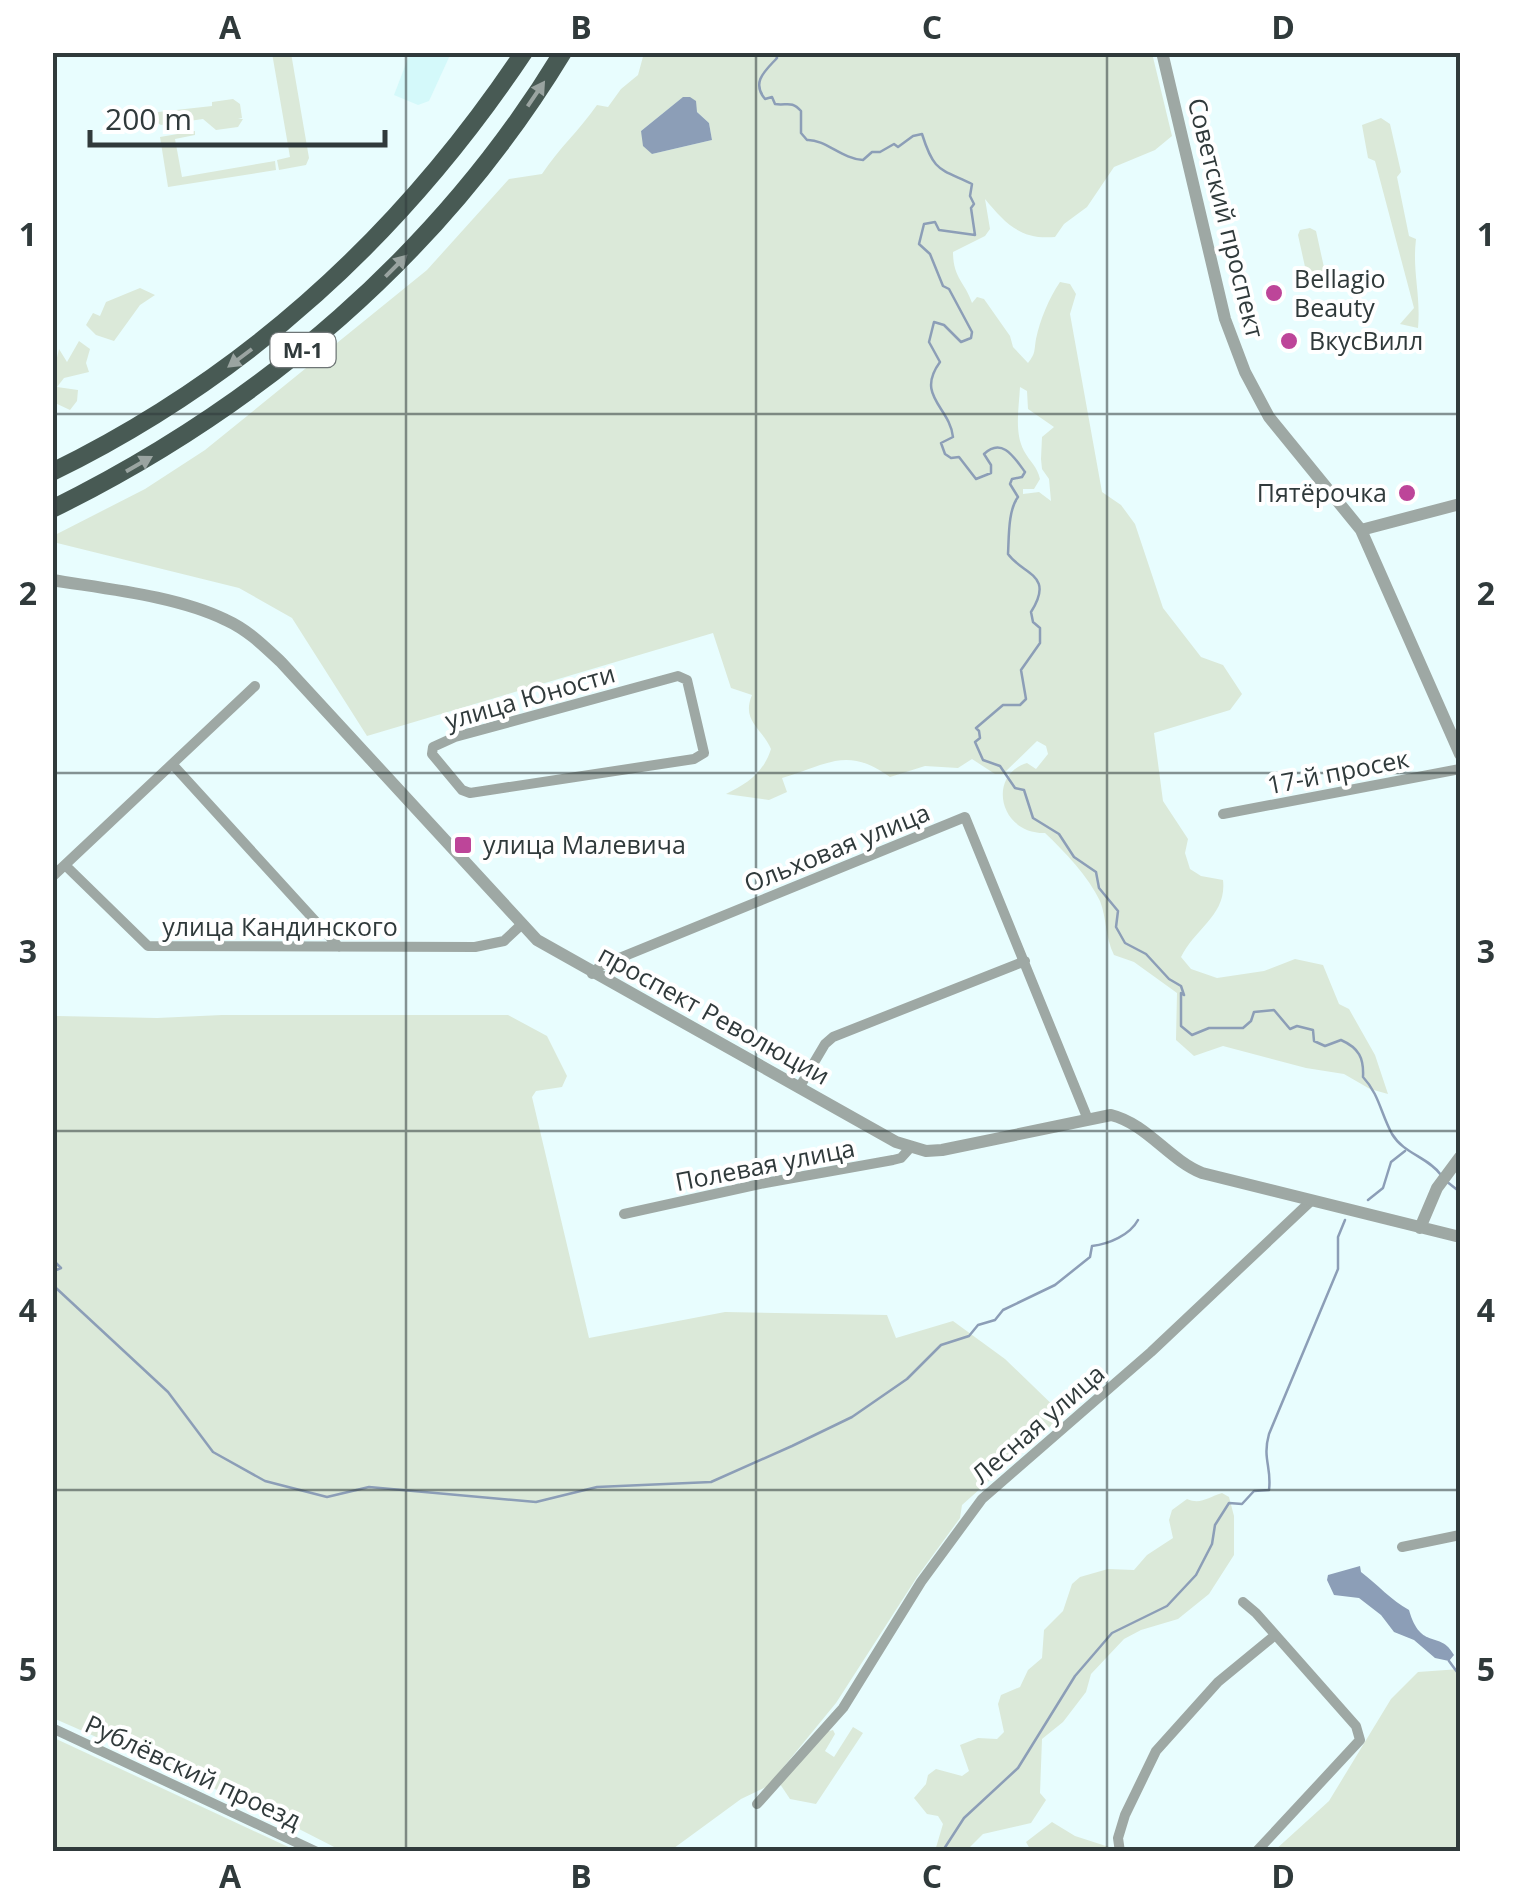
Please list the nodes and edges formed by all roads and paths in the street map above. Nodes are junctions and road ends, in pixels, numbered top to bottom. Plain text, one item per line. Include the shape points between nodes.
1 (524, 52) edge
2 (563, 52) edge
3 (1162, 52) edge
4 (52, 472) edge
5 (1460, 504) edge
6 (52, 509) edge
7 (1361, 530) junction
8 (52, 580) edge
9 (255, 686) dead end
10 (1460, 754) edge
11 (174, 764) junction
12 (648, 765) joint
13 (1460, 769) edge
14 (1223, 814) dead end
15 (66, 865) junction
16 (52, 877) edge
17 (521, 926) junction
18 (340, 947) junction
19 (1025, 961) junction
20 (592, 974) junction
21 (799, 1088) junction
22 (1087, 1117) junction
23 (910, 1148) junction
24 (1460, 1157) edge
25 (1311, 1201) junction
26 (624, 1214) dead end
27 (1420, 1228) junction
28 (1460, 1237) edge
29 (1460, 1535) edge
30 (1402, 1547) dead end
31 (1243, 1602) dead end
32 (1274, 1636) junction
33 (52, 1728) edge
34 (757, 1804) dead end
35 (317, 1852) edge
36 (1120, 1852) edge
37 (1256, 1852) edge

1 -> 4 highway, М-1 via 386,229 290,318 162,412
6 -> 2 highway, М-1 via 179,440 311,344 410,252 507,135
3 - 7 street, Советский проспект via 1226,319 1245,372 1269,418
5 - 7 street
7 - 10 street, Советский проспект
8 - 17 street, проспект Революции via 209,613 259,640
9 - 11 street
11 - 15 street
11 - 18 street
12 - 12 street, улица Юности via 470,794 431,750 455,737 683,677 704,752
13 - 14 street, 17-й просек
15 - 16 street
15 - 18 street, улица Кандинского via 148,946
17 - 18 street, улица Кандинского via 490,946
17 - 20 street, проспект Революции
19 - 20 street, Ольховая улица via 966,817
19 - 21 street via 833,1036
19 - 22 street, Ольховая улица
20 - 21 street, проспект Революции
21 - 23 street, проспект Революции
22 - 23 street via 942,1150
22 - 25 street via 1123,1118 1186,1167
23 - 26 street, Полевая улица via 893,1160
24 - 27 street
25 - 27 street
25 - 34 street, Лесная улица via 982,1499 843,1708
27 - 28 street
29 - 30 street
31 - 32 street
32 - 36 street via 1218,1682 1156,1751 1124,1815
32 - 37 street via 1356,1726 1360,1740
33 - 35 street, Рублёвский проезд

